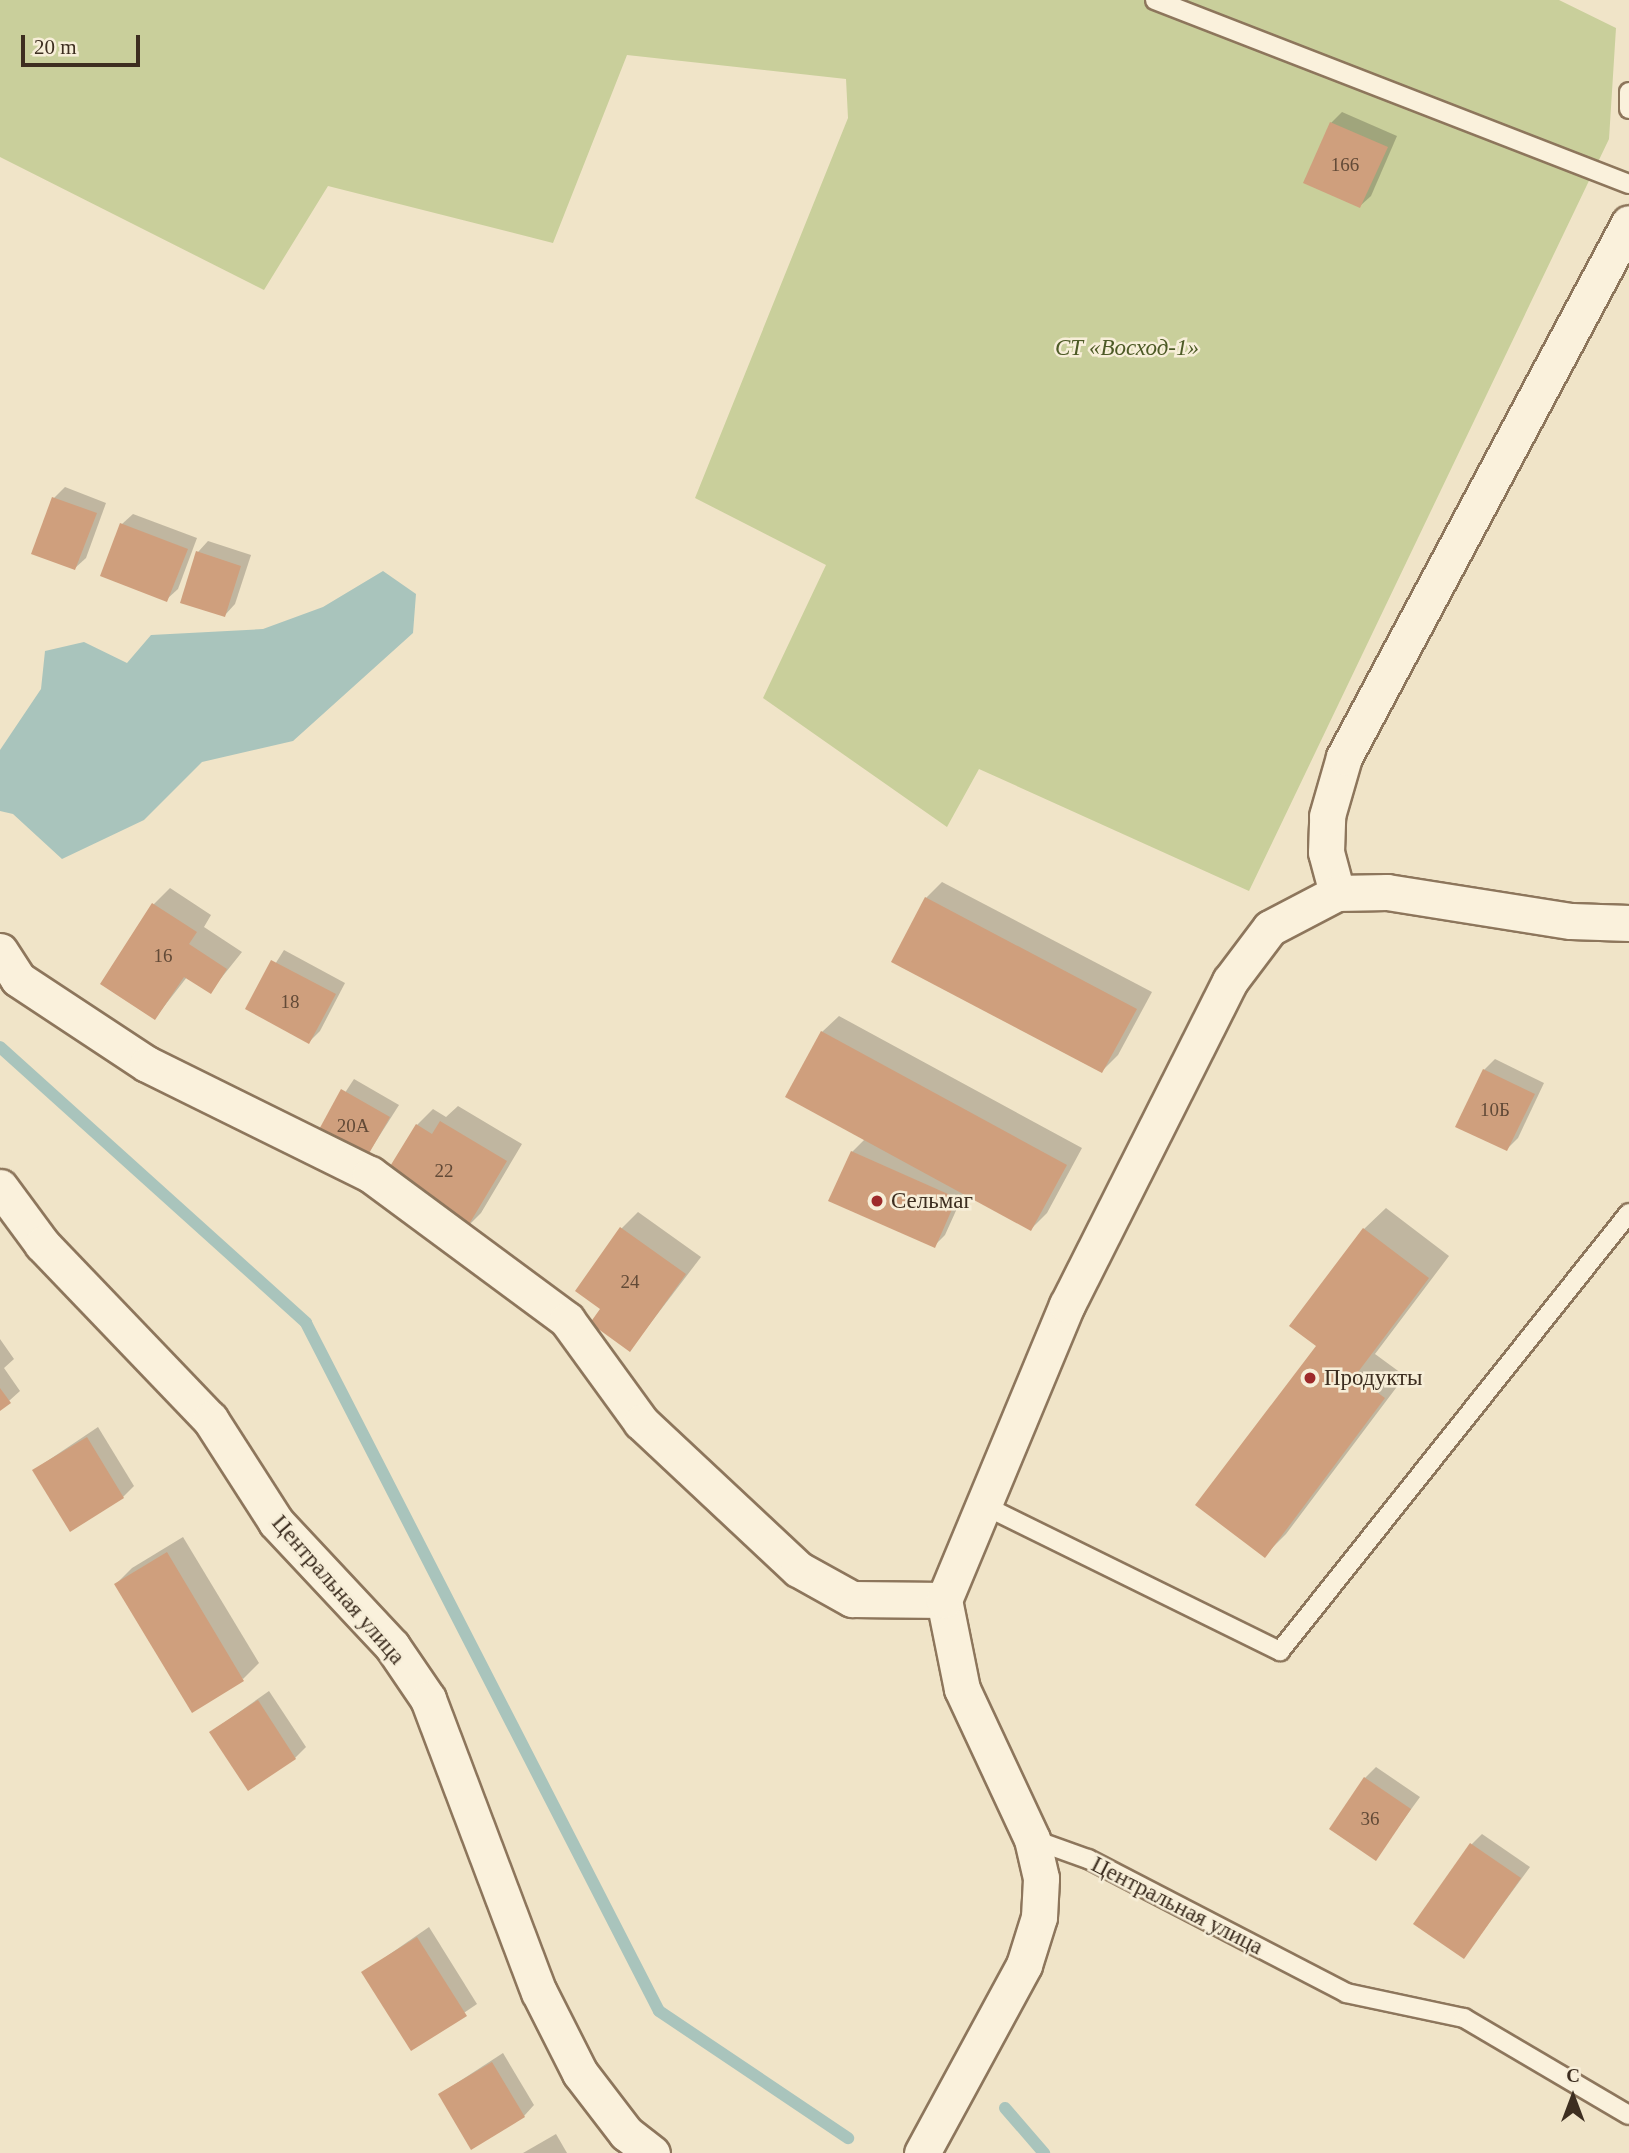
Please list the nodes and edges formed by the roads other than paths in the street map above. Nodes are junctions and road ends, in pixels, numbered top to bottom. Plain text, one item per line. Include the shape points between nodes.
1 (1155, 0) edge
2 (1629, 92) edge
3 (1629, 109) edge
4 (1629, 184) edge
5 (1629, 223) edge
6 (1337, 892) junction
7 (1629, 923) edge
8 (0, 951) edge
9 (0, 1187) edge
10 (1629, 1213) edge
11 (985, 1506) junction
12 (944, 1600) junction
13 (1032, 1839) junction
14 (1629, 2115) edge
15 (652, 2153) edge
16 (922, 2153) edge

1 - 4 lane
2 - 3 lane
5 - 6 street via 1345,757 1327,816 1326,852
6 - 7 street via 1387,892 1571,921
6 - 11 street via 1270,928 1230,981 1067,1305
8 - 12 street via 18,979 147,1064 370,1174 568,1320 641,1422 797,1569 852,1599
9 - 15 street, Центральная улица via 43,1244 210,1419 276,1522 392,1646 428,1699 545,2003 580,2073 626,2133
10 - 11 lane via 1280,1651
11 - 12 street
12 - 13 street via 962,1689
13 - 14 lane, Центральная улица via 1088,1859 1346,1993 1464,2018
13 - 16 street via 1041,1878 1039,1917 1024,1965

